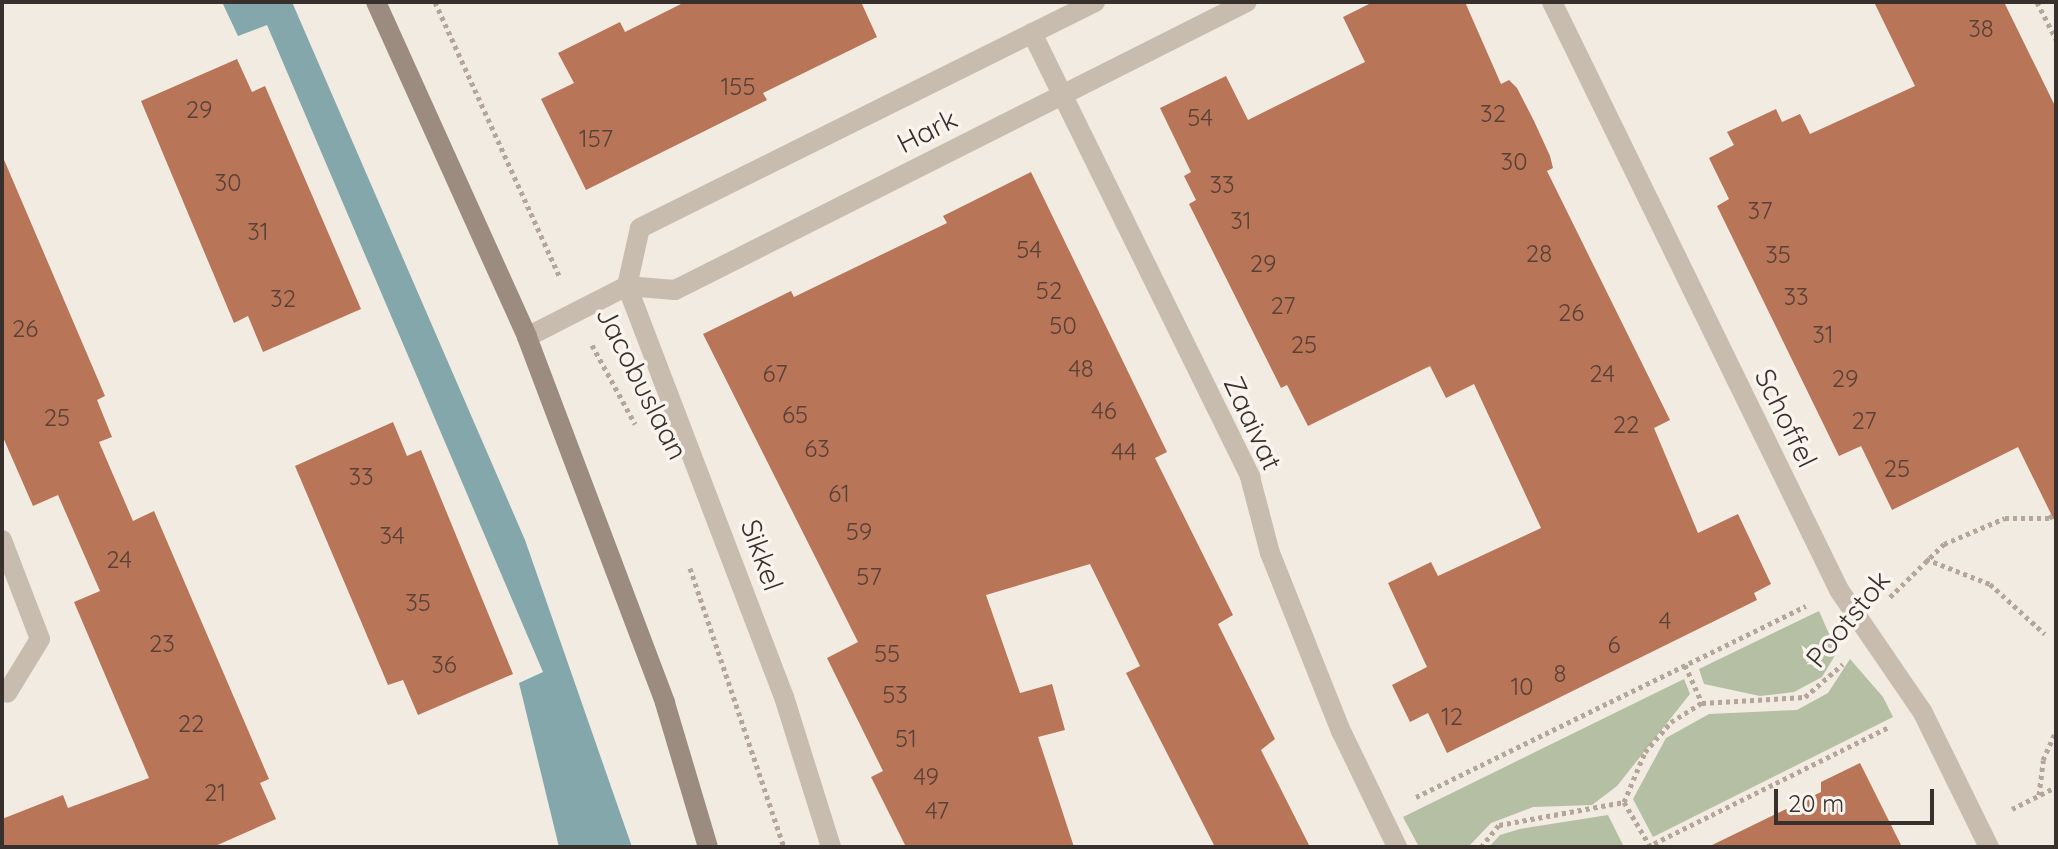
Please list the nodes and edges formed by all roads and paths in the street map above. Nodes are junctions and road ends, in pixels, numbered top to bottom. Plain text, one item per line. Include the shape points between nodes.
1 (376, 2) edge
2 (435, 2) edge
3 (1095, 2) edge
4 (1247, 2) edge
5 (1552, 2) edge
6 (2037, 2) edge
7 (1032, 33) junction
8 (2056, 39) edge
9 (1061, 94) junction
10 (627, 286) junction
11 (575, 314) junction
12 (527, 337) junction
13 (643, 439) dead end
14 (2056, 513) edge
15 (2, 540) edge
16 (686, 556) dead end
17 (1926, 559) junction
18 (1839, 590) junction
19 (1865, 628) junction
20 (2045, 634) dead end
21 (1685, 665) junction
22 (7, 693) dead end
23 (1702, 703) junction
24 (1922, 711) junction
25 (2056, 731) edge
26 (2056, 787) edge
27 (2038, 796) junction
28 (1624, 802) junction
29 (1382, 814) junction
30 (1979, 825) junction
31 (1648, 846) edge
32 (708, 847) edge
33 (784, 847) edge
34 (831, 847) edge
35 (1397, 847) edge
36 (1481, 847) edge
37 (1989, 847) edge

1 - 12 main road
2 - 11 path, Jacobuslaan
3 - 7 street, Hark
4 - 9 street, Hark
5 - 18 street, Schoffel
6 - 8 path
7 - 9 street, Zaaivat
7 - 10 street, Hark via 640,228
9 - 10 street, Hark via 675,290
9 - 29 street, Zaaivat via 1250,477 1270,553 1341,731
10 - 11 street
10 - 34 street, Sikkel via 784,697
11 - 12 street
11 - 13 path, Jacobuslaan
12 - 32 main road via 665,703
14 - 17 path, Pootstok via 2049,518 2005,518 1944,544
15 - 22 street via 40,639
16 - 33 path
17 - 19 path, Pootstok
17 - 20 path via 1990,584
18 - 19 street, Schoffel
18 - 21 path, Pootstok
19 - 23 path, Pootstok via 1837,673 1805,697
19 - 24 street, Schoffel
21 - 23 path
21 - 29 path, Pootstok
23 - 28 path, Pootstok via 1671,722 1645,752
24 - 30 street, Schoffel
24 - 31 path
25 - 27 path via 2043,760
26 - 27 path
27 - 30 path
28 - 31 path
28 - 36 path via 1499,825
29 - 35 street, Zaaivat
30 - 37 street, Schoffel

